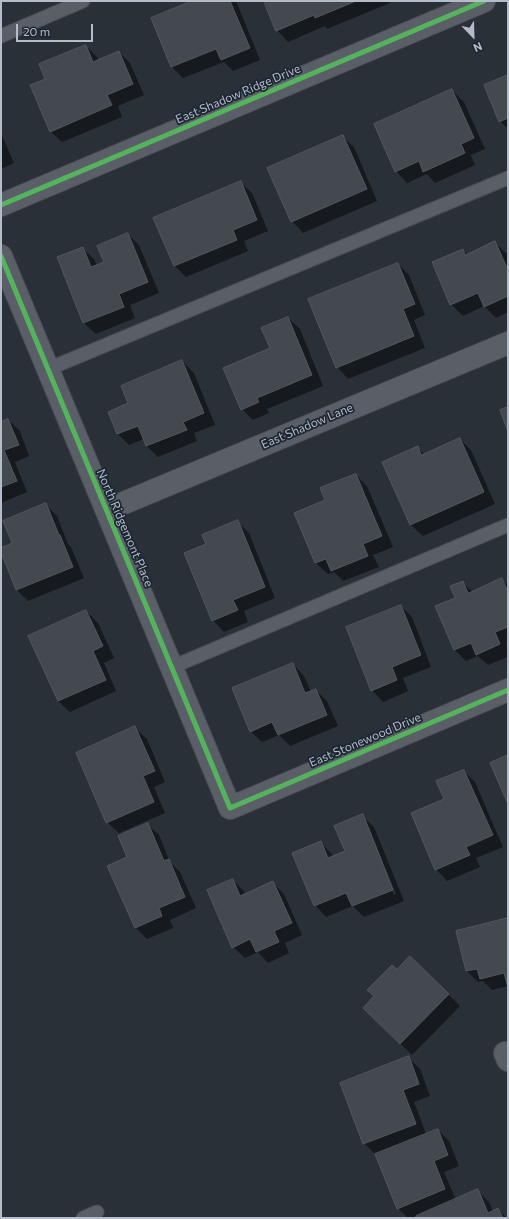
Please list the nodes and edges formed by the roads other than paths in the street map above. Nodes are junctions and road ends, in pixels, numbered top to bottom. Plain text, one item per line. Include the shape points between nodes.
1 (83, 1) edge
2 (484, 1) edge
3 (1, 36) edge
4 (508, 178) edge
5 (1, 205) edge
6 (1, 256) edge
7 (508, 343) edge
8 (48, 369) junction
9 (107, 510) junction
10 (508, 525) edge
11 (172, 667) junction
12 (508, 690) edge
13 (230, 808) joint
14 (97, 1212) dead end
15 (83, 1218) edge

1 - 3 lane
2 - 5 street, East Shadow Ridge Drive
4 - 8 lane
6 - 8 street, North Ridgemont Place
7 - 9 street, East Shadow Lane
8 - 9 street, North Ridgemont Place
9 - 11 street, North Ridgemont Place
10 - 11 lane
11 - 13 street, North Ridgemont Place
12 - 13 street, East Stonewood Drive
14 - 15 lane

